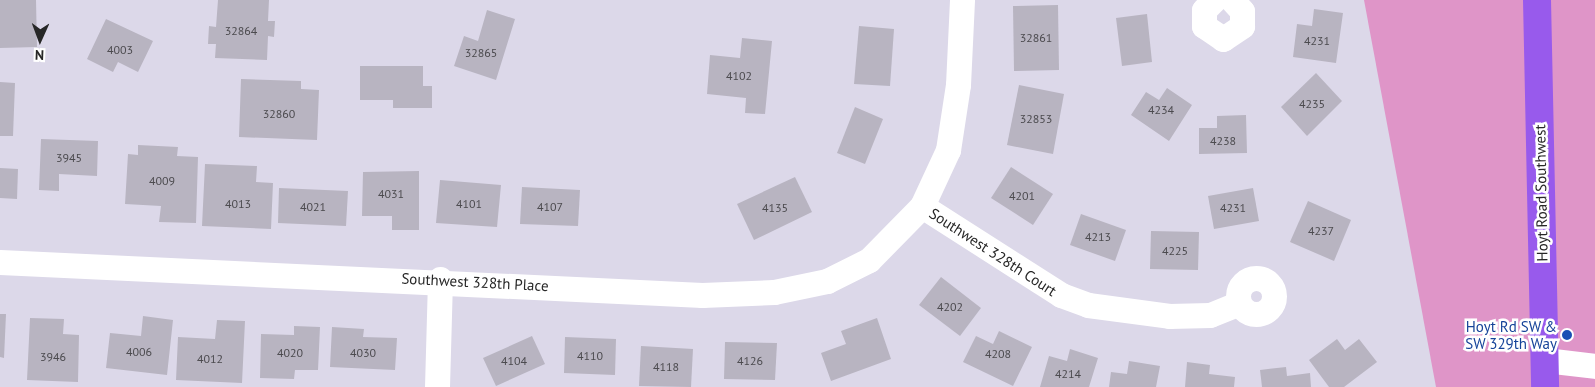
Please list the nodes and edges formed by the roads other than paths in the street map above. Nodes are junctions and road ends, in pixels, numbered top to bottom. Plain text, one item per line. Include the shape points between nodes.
1 (962, 0) edge
2 (1214, 0) edge
3 (1232, 0) edge
4 (1538, 0) edge
5 (922, 206) junction
6 (0, 262) edge
7 (440, 279) junction
8 (1239, 303) dead end
9 (1544, 360) junction
10 (1595, 366) edge
11 (437, 387) edge
12 (1544, 387) edge

1 - 5 street via 958,85 948,150
2 - 3 street via 1204,10 1204,26 1223,39 1237,33 1244,18
4 - 9 main road, Hoyt Road Southwest
5 - 7 street, Southwest 328th Place via 868,260 827,280 774,292 702,295
5 - 8 street, Southwest 328th Court via 1061,295 1088,304 1169,316 1210,315
6 - 7 street, Southwest 328th Place
7 - 11 street
9 - 10 street
9 - 12 main road, Hoyt Road Southwest

